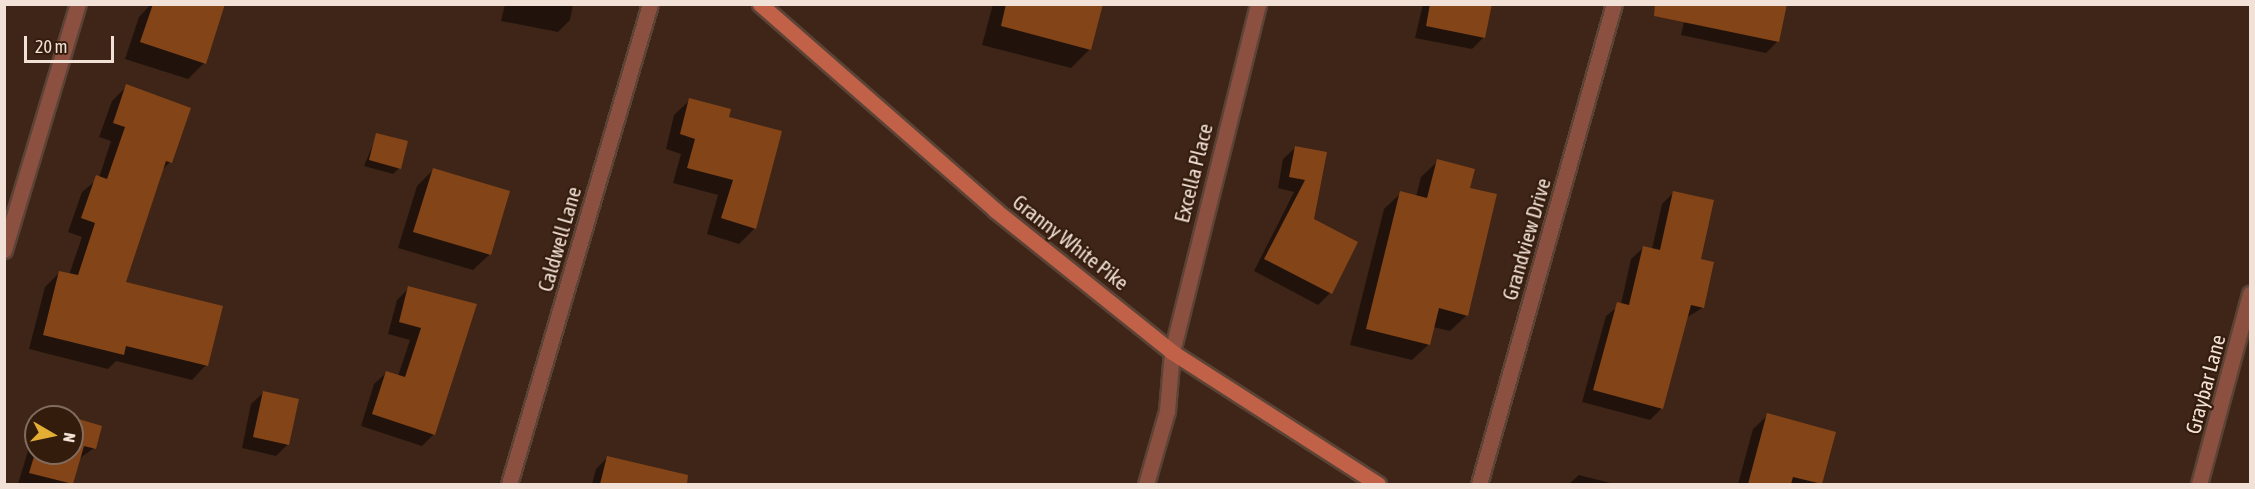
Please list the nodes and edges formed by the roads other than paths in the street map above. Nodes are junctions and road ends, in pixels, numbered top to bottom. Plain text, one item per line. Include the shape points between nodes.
1 (78, 4) edge
2 (650, 4) edge
3 (760, 4) edge
4 (1258, 4) edge
5 (1614, 4) edge
6 (4, 250) edge
7 (2250, 294) edge
8 (1172, 352) junction
9 (508, 484) edge
10 (1146, 484) edge
11 (1378, 484) edge
12 (1479, 484) edge
13 (2199, 484) edge

1 - 6 street
2 - 9 street, Caldwell Lane
3 - 8 main road, Granny White Pike via 995,210
4 - 8 street, Excella Place
5 - 12 street, Grandview Drive
7 - 13 street, Graybar Lane
8 - 10 street via 1167,411
8 - 11 main road, Granny White Pike

